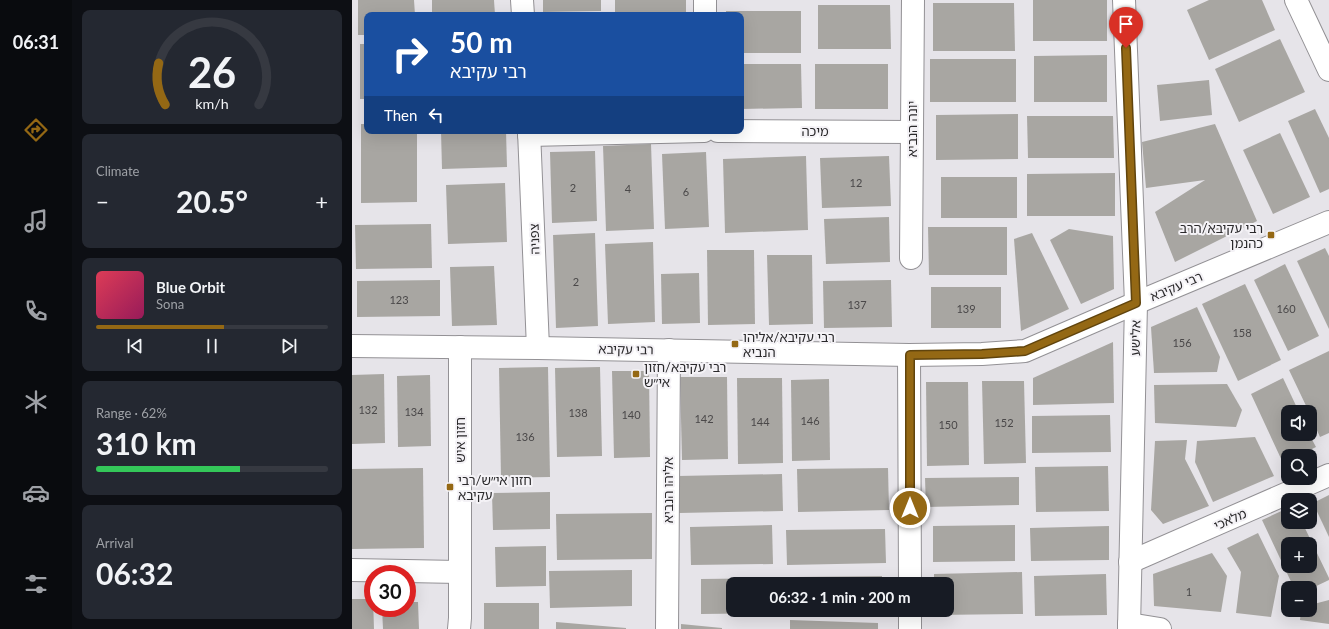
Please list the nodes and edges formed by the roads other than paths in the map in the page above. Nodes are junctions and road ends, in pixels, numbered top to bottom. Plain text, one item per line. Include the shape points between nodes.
1 (522, 0) edge
2 (705, 0) edge
3 (913, 0) edge
4 (1124, 0) edge
5 (1296, 0) edge
6 (523, 12) edge
7 (706, 12) edge
8 (1329, 70) edge
9 (744, 131) edge
10 (912, 132) junction
11 (529, 134) edge
12 (1329, 222) edge
13 (911, 258) dead end
14 (1136, 303) junction
15 (352, 346) edge
16 (460, 347) junction
17 (538, 348) junction
18 (669, 350) junction
19 (910, 355) junction
20 (1329, 475) edge
21 (1130, 562) junction
22 (352, 570) edge
23 (460, 572) junction
24 (910, 577) edge
25 (910, 617) edge
26 (1129, 627) edge
27 (459, 629) edge
28 (667, 629) edge
29 (910, 629) edge
30 (1160, 629) edge

1 - 6 street
2 - 7 street
3 - 10 street, יונה הנביא
4 - 14 street, אלישע
5 - 8 street
9 - 10 street, מיכה
10 - 13 street, יונה הנביא
11 - 17 street, צפניה
12 - 14 street, רבי עקיבא
14 - 19 street, רבי עקיבא via 1025,351
14 - 21 street, אלישע
15 - 16 street, רבי עקיבא
16 - 17 street, רבי עקיבא
16 - 23 street, חזון איש
17 - 18 street, רבי עקיבא
18 - 19 street, רבי עקיבא
18 - 28 street, אליהו הנביא
19 - 24 street
20 - 21 street, מלאכי
21 - 26 street, אלישע
22 - 23 street
23 - 27 street, חזון איש
25 - 29 street
26 - 30 street

